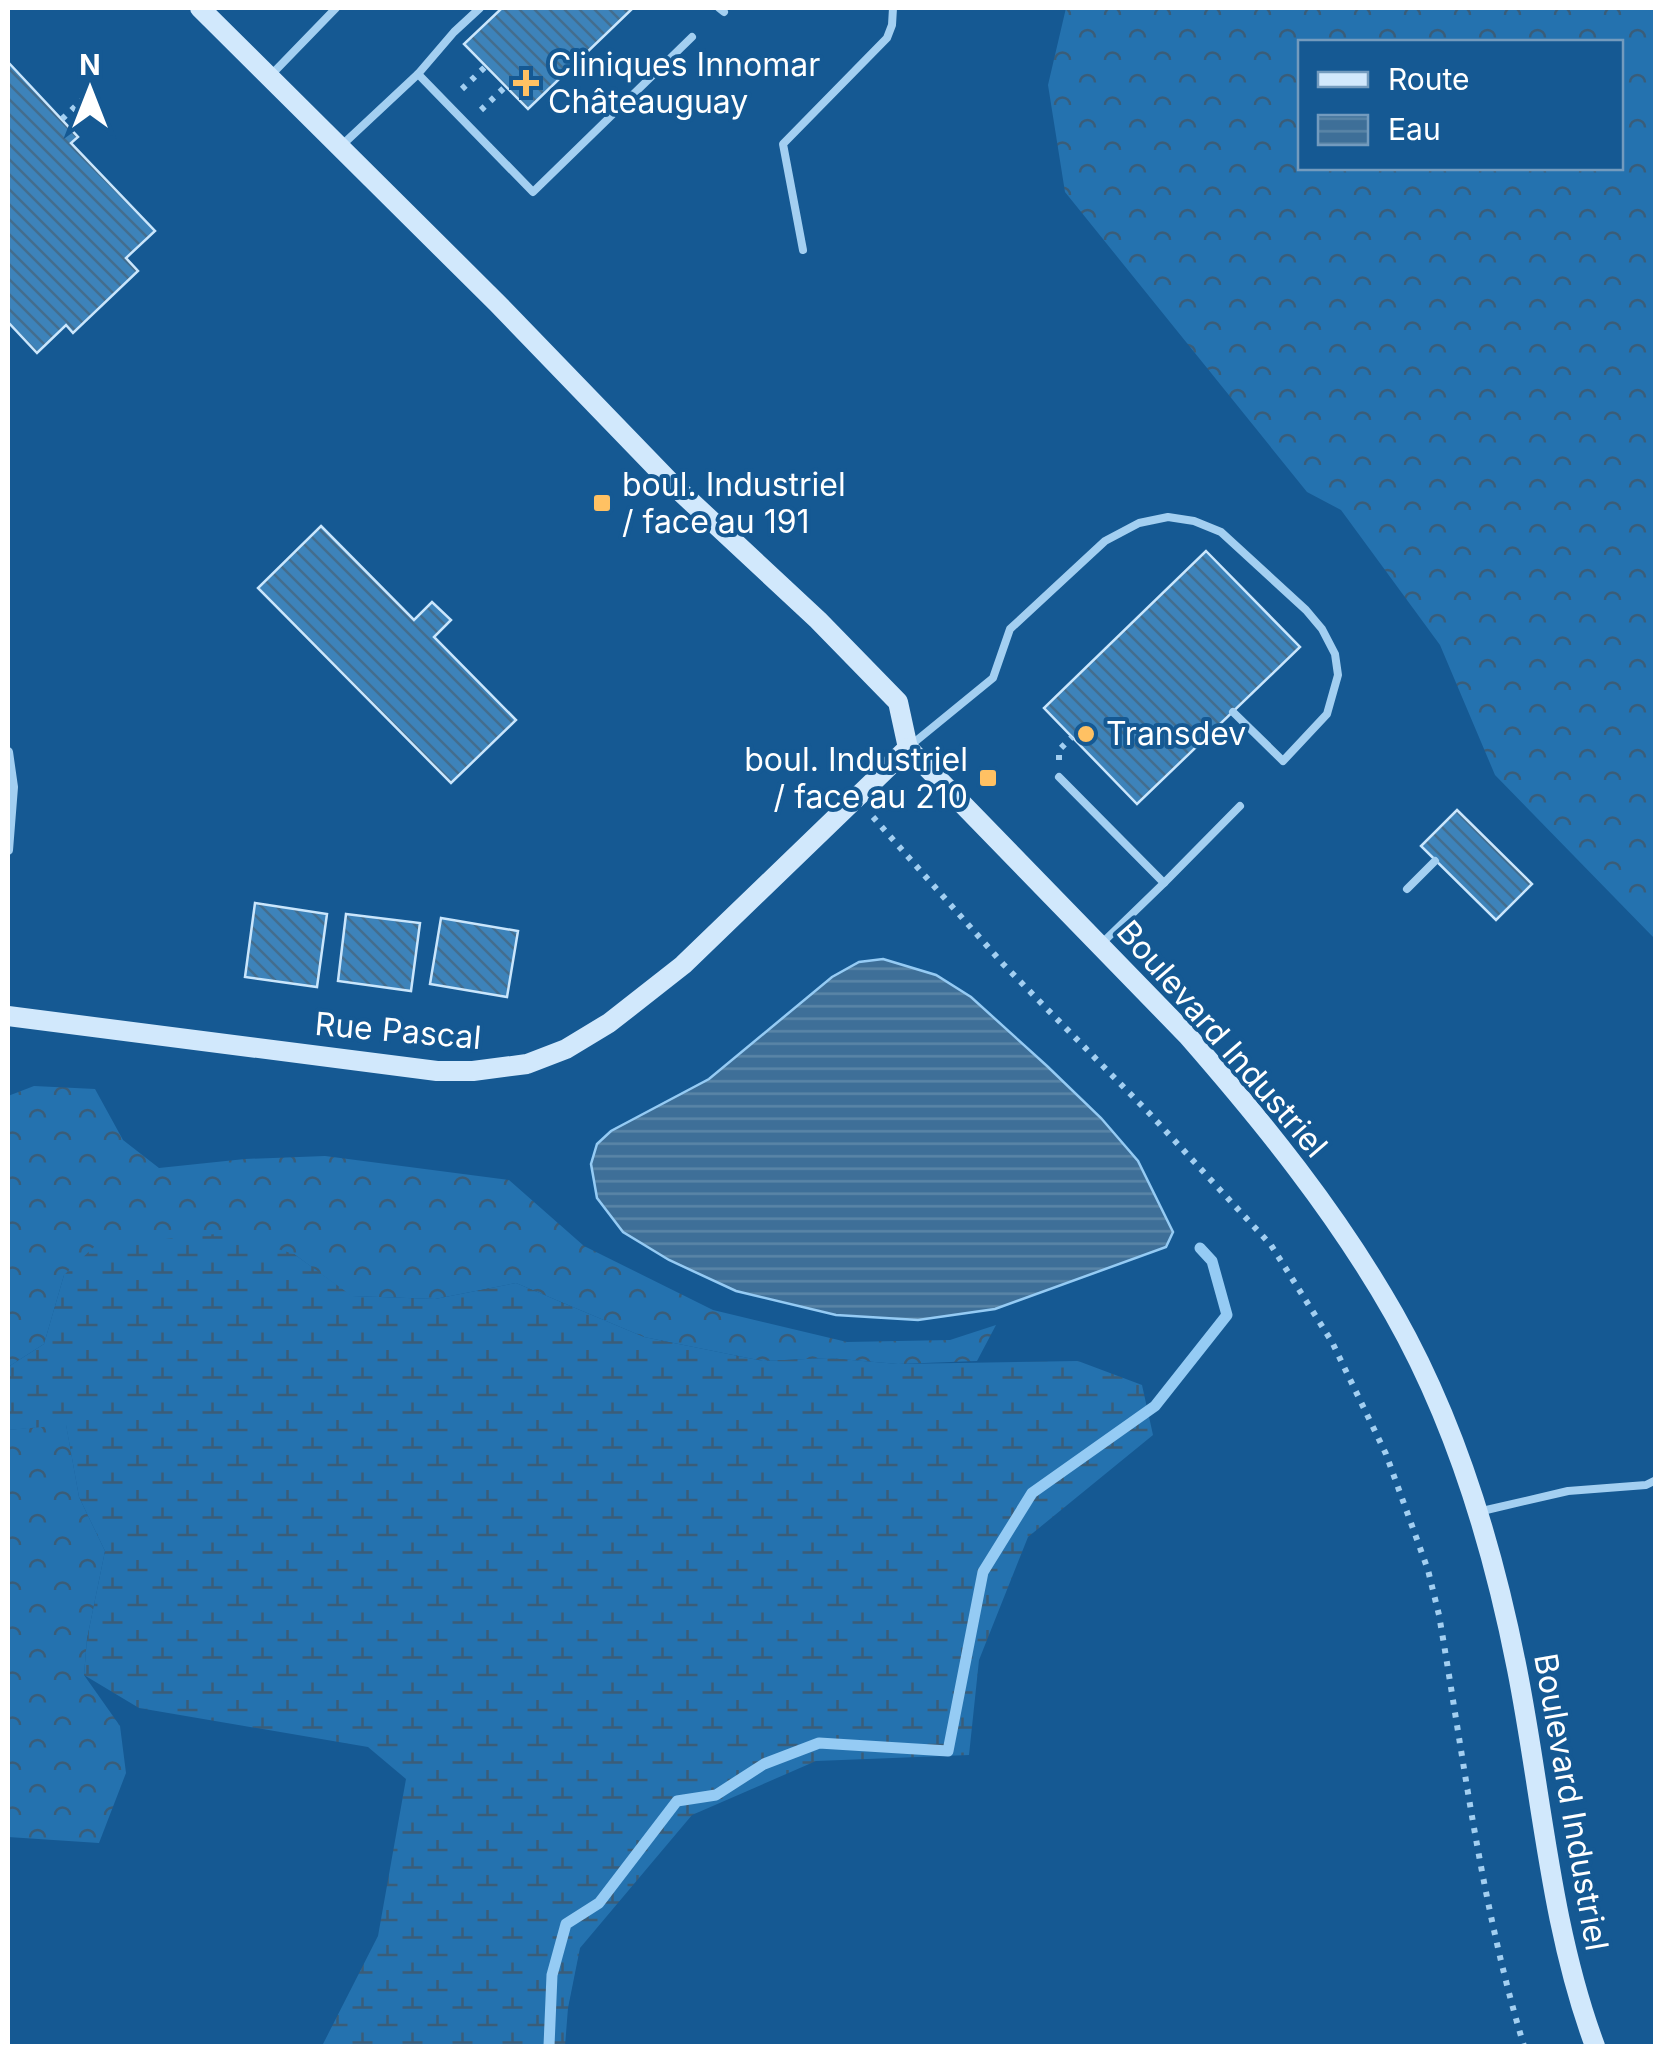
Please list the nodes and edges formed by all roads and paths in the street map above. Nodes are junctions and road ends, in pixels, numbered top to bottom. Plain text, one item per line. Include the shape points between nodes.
1 (200, 8) edge
2 (336, 8) edge
3 (480, 8) edge
4 (893, 8) edge
5 (692, 36) dead end
6 (486, 66) dead end
7 (418, 74) junction
8 (268, 77) junction
9 (99, 84) dead end
10 (506, 86) dead end
11 (447, 103) junction
12 (62, 119) dead end
13 (467, 124) junction
14 (341, 146) junction
15 (803, 250) dead end
16 (1232, 712) dead end
17 (908, 748) junction
18 (8, 752) edge
19 (1060, 776) dead end
20 (1240, 806) dead end
21 (887, 835) dead end
22 (8, 850) edge
23 (1436, 861) dead end
24 (1164, 883) junction
25 (1407, 889) dead end
26 (1100, 945) junction
27 (8, 1016) edge
28 (1656, 1480) edge
29 (1478, 1512) junction
30 (1524, 2046) edge
31 (1595, 2046) edge

1 - 8 street
2 - 8 lane
3 - 7 lane
4 - 15 lane via 887,38 783,144
5 - 13 lane via 533,192
6 - 11 path
7 - 11 lane
7 - 14 lane
8 - 14 street
9 - 12 path
10 - 13 path
11 - 13 lane
14 - 17 street via 670,483 898,702
16 - 17 lane via 1283,762 1326,714 1338,675 1335,654 1306,610 1222,532 1168,517 1105,541 1010,629 993,678
17 - 26 street, Boulevard Industriel
17 - 27 street, Rue Pascal via 684,965 589,1036 527,1064 437,1070
18 - 22 street via 14,810
19 - 24 lane
20 - 24 lane
21 - 30 path via 1258,1231 1332,1342 1392,1466 1428,1570 1484,1894
23 - 25 lane
24 - 26 lane
26 - 29 street, Boulevard Industriel via 1256,1115 1354,1248 1410,1344
28 - 29 lane
29 - 31 street, Boulevard Industriel via 1518,1674 1551,1882

